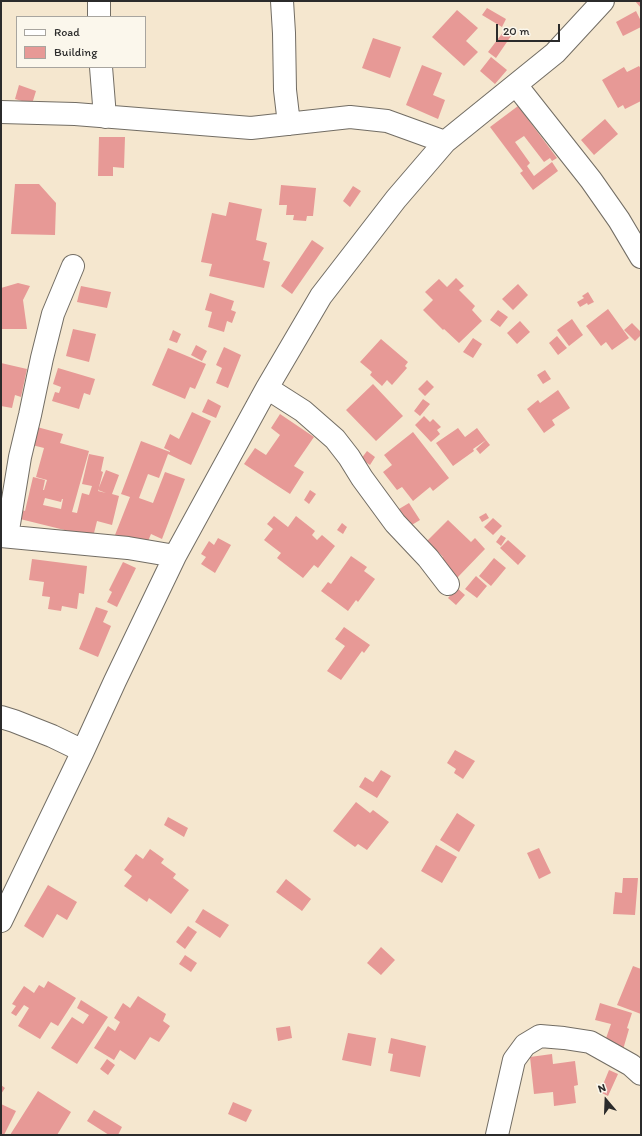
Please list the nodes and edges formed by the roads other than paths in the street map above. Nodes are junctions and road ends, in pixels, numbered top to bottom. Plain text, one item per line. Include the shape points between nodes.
1 (99, 1) edge
2 (282, 1) edge
3 (603, 1) edge
4 (99, 16) edge
5 (101, 68) edge
6 (516, 85) junction
7 (1, 112) edge
8 (105, 116) junction
9 (289, 124) junction
10 (445, 142) junction
11 (641, 257) edge
12 (73, 266) dead end
13 (267, 388) junction
14 (4, 536) edge
15 (175, 556) junction
16 (448, 584) dead end
17 (1, 717) edge
18 (83, 751) junction
19 (1, 921) edge
20 (641, 1074) edge
21 (497, 1135) edge

1 - 4 street
2 - 9 street via 285,90
3 - 6 street via 555,53
5 - 8 street
6 - 10 street
6 - 11 street via 591,180
7 - 8 street
8 - 9 street via 251,128
9 - 10 street via 350,117 387,121
10 - 13 street via 396,199 320,296
12 - 14 street via 53,314
13 - 15 street
13 - 16 street via 303,411 335,439 395,523
14 - 15 street via 128,548
15 - 18 street
17 - 18 street
18 - 19 street
20 - 21 street via 631,1065 590,1042 540,1036 525,1045 514,1060

